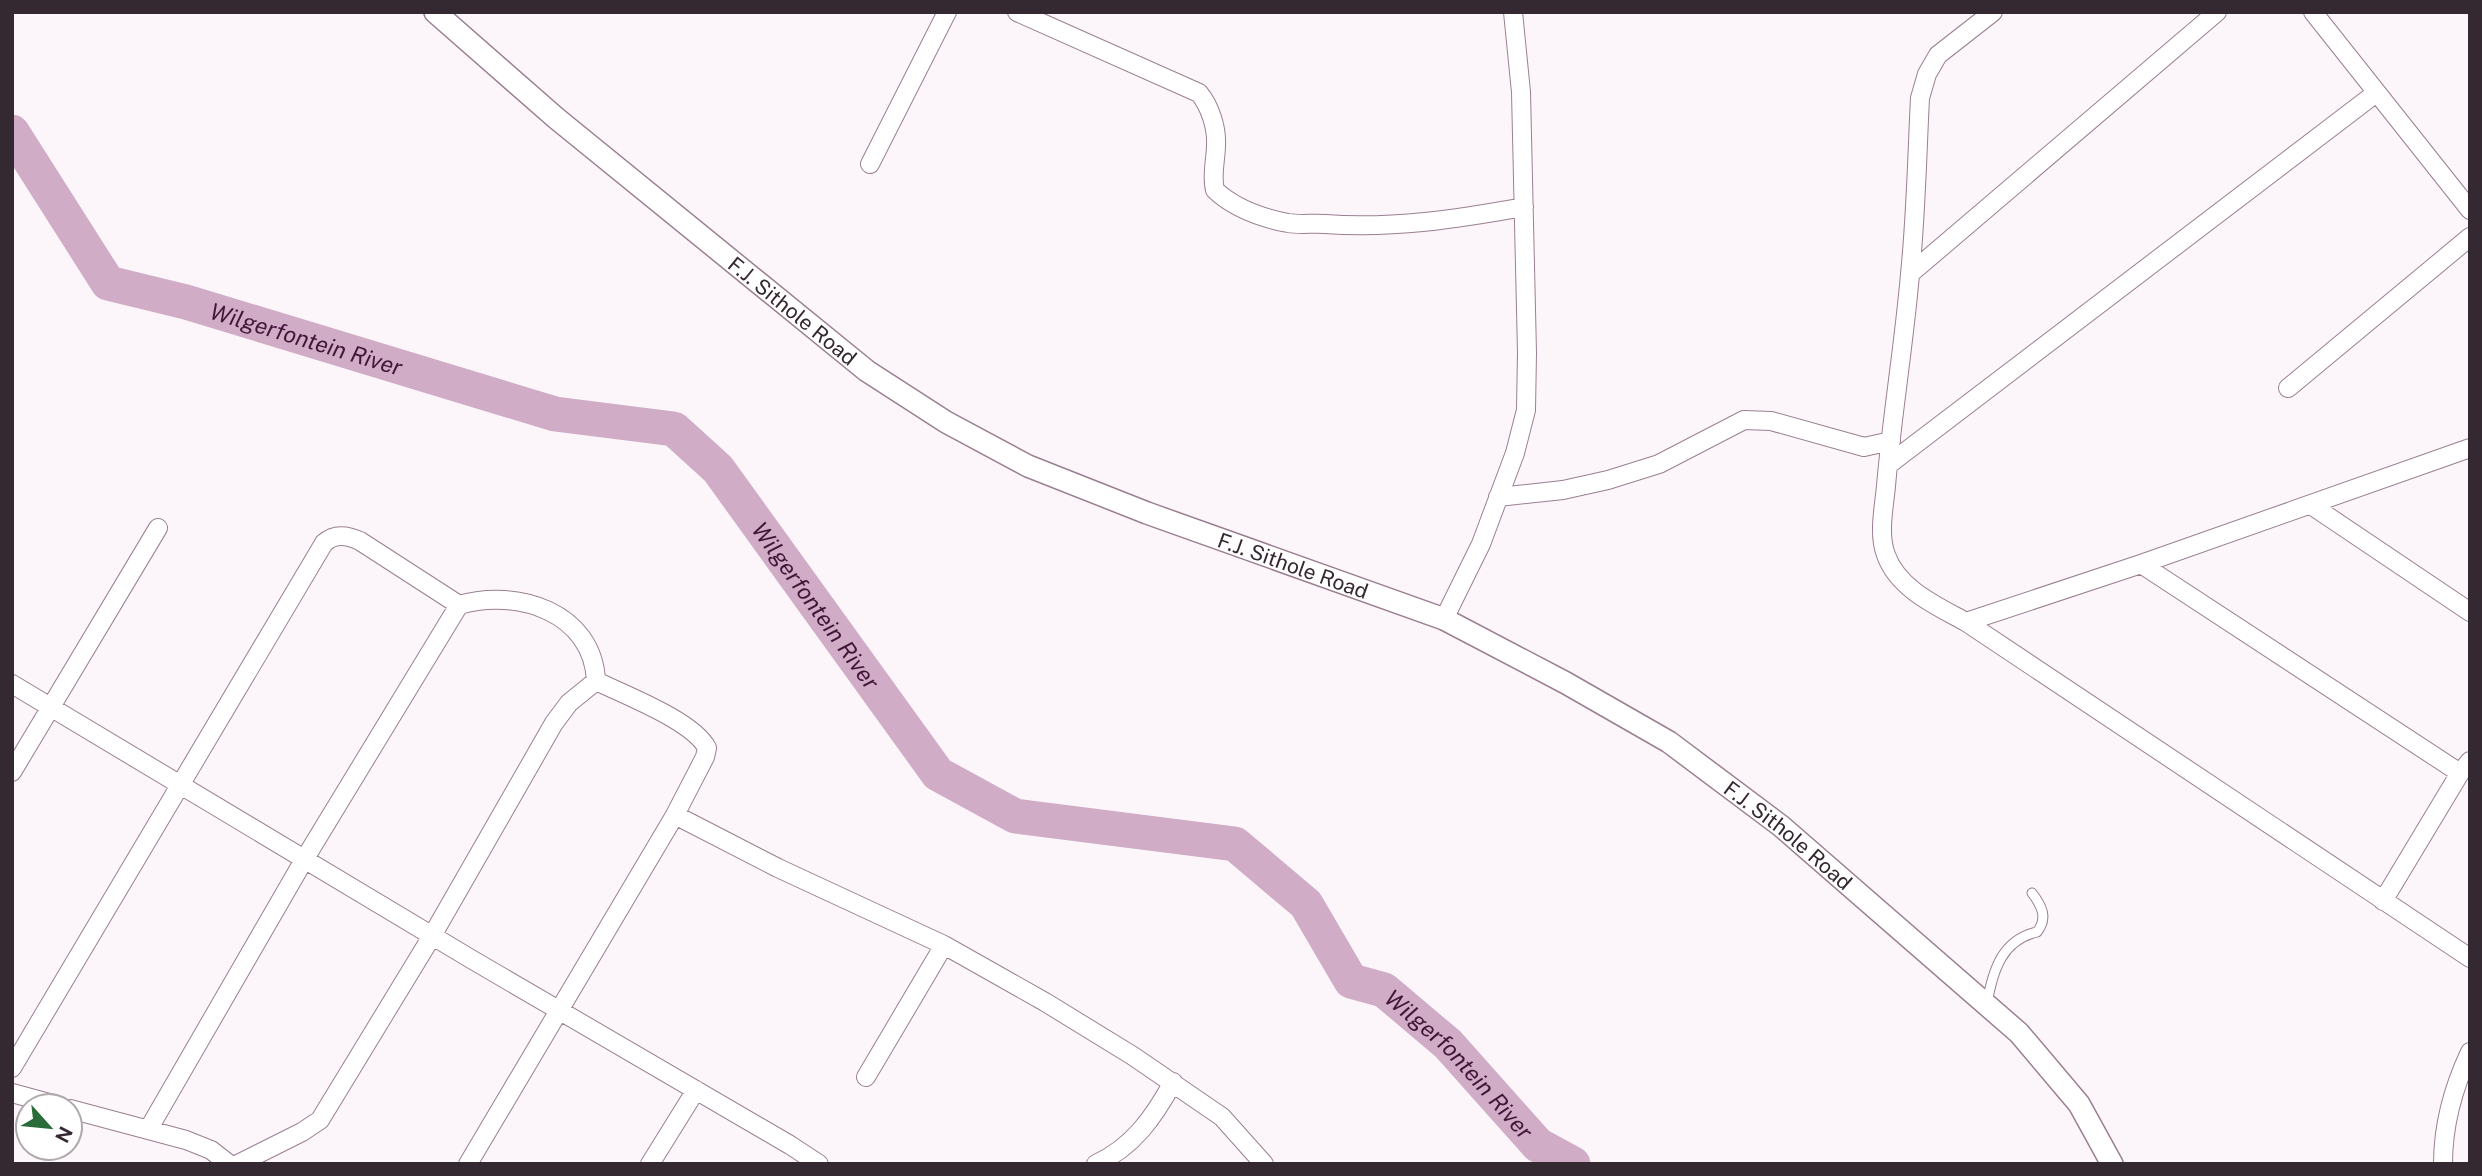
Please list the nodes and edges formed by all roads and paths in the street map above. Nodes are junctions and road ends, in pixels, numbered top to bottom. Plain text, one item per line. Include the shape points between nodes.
1 (435, 12) edge
2 (947, 12) edge
3 (1017, 12) edge
4 (1513, 12) edge
5 (1993, 12) edge
6 (2217, 12) edge
7 (2313, 12) edge
8 (2376, 93) junction
9 (870, 164) dead end
10 (1524, 207) junction
11 (2470, 210) edge
12 (2470, 237) edge
13 (1910, 273) junction
14 (2288, 388) dead end
15 (1891, 441) junction
16 (2470, 448) edge
17 (1888, 465) junction
18 (1498, 497) junction
19 (2311, 505) junction
20 (158, 528) dead end
21 (2141, 564) junction
22 (458, 605) junction
23 (2470, 612) edge
24 (1444, 619) junction
25 (1966, 622) junction
26 (596, 681) junction
27 (12, 684) edge
28 (51, 708) junction
29 (2465, 767) edge
30 (12, 772) edge
31 (178, 785) junction
32 (675, 815) junction
33 (304, 860) junction
34 (2032, 893) dead end
35 (2383, 901) junction
36 (432, 936) junction
37 (944, 945) junction
38 (2470, 958) edge
39 (1987, 1005) junction
40 (558, 1009) junction
41 (2470, 1052) edge
42 (12, 1068) edge
43 (866, 1077) dead end
44 (1172, 1082) junction
45 (696, 1090) junction
46 (84, 1113) edge
47 (148, 1130) junction
48 (229, 1164) edge
49 (238, 1164) edge
50 (468, 1164) edge
51 (650, 1164) edge
52 (819, 1164) edge
53 (1096, 1164) edge
54 (1264, 1164) edge
55 (2112, 1164) edge
56 (2443, 1164) edge

1 - 24 street, F.J. Sithole Road via 556,118 867,371 946,422 1040,471
2 - 9 street
3 - 10 street via 1199,93 1216,134 1215,190 1254,214 1289,223 1392,226
4 - 10 street
5 - 13 street via 1938,55 1925,80 1920,98
6 - 13 street
7 - 8 street
8 - 11 street
8 - 17 street
10 - 18 street via 1526,410
12 - 14 street
13 - 15 street
15 - 17 street
15 - 18 street via 1864,447 1771,421 1744,420 1659,464 1563,490
16 - 19 street
17 - 25 street via 1882,537 1892,568 1920,597
18 - 24 street
19 - 21 street
19 - 23 street
20 - 28 street
21 - 25 street
21 - 29 street
22 - 26 street via 508,599 561,617 591,652
22 - 31 street via 360,541 344,536 328,539
22 - 33 street
24 - 39 street, F.J. Sithole Road via 1669,742 1781,826
25 - 35 street
26 - 32 street via 681,723 704,742 706,753
26 - 36 street via 569,703 554,723
27 - 28 street
28 - 30 street
28 - 31 street
29 - 35 street
31 - 33 street
31 - 42 street
32 - 37 street
32 - 40 street
33 - 36 street
33 - 47 street
34 - 39 lane via 2041,904 2043,925 2012,943 1998,961
35 - 38 street
36 - 40 street
36 - 49 street via 320,1120
37 - 43 street
37 - 44 street
39 - 55 street, F.J. Sithole Road via 2020,1032 2079,1104
40 - 45 street
40 - 50 street
41 - 56 street via 2449,1108
44 - 53 street via 1141,1131
44 - 54 street via 1222,1117
45 - 51 street
45 - 52 street
46 - 47 street
47 - 48 street via 212,1150

